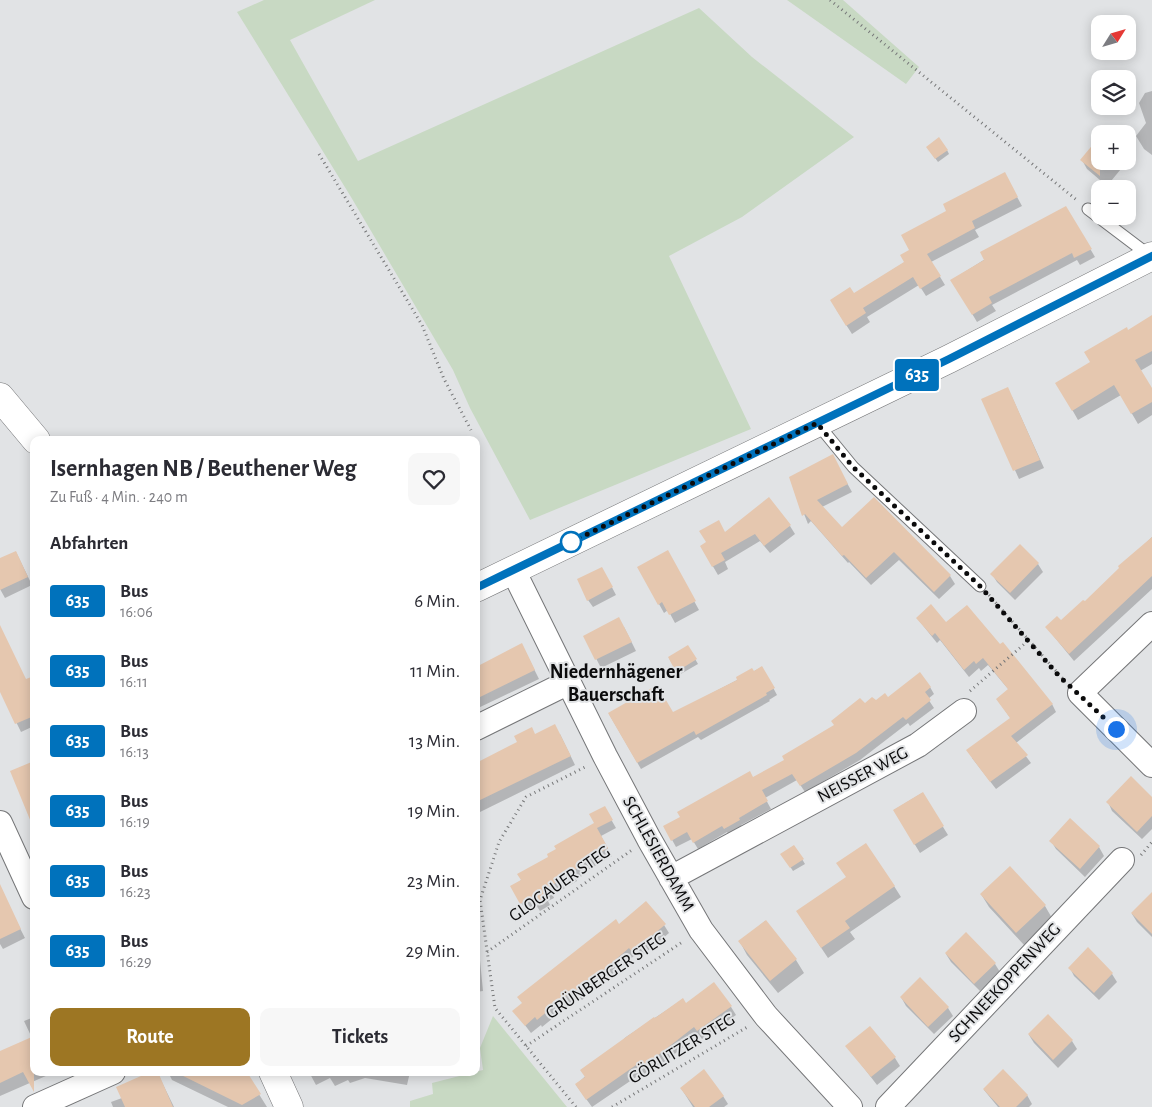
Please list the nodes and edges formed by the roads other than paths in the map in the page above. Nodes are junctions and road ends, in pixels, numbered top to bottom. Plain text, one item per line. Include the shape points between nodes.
1 (1088, 209) road end
2 (1152, 256) edge
3 (0, 398) edge
4 (817, 423) junction
5 (33, 436) edge
6 (513, 570) junction
7 (480, 586) edge
8 (980, 586) road end
9 (1152, 624) edge
10 (569, 682) junction
11 (964, 711) road end
12 (480, 726) edge
13 (1152, 765) edge
14 (0, 823) edge
15 (1122, 860) dead end
16 (671, 878) junction
17 (30, 887) edge
18 (108, 1076) edge
19 (275, 1076) edge
20 (80, 1098) edge
21 (35, 1107) edge
22 (290, 1107) edge
23 (850, 1107) edge
24 (888, 1107) edge

1 - 2 lane
2 - 4 main road
3 - 5 main road
4 - 6 main road
4 - 8 lane via 853,467
6 - 7 main road
6 - 10 street, SCHLESIERDAMM
9 - 13 street via 1080,693
10 - 12 street
10 - 16 street, SCHLESIERDAMM
11 - 16 street, NEISSER WEG via 918,745
14 - 17 street
15 - 24 street, SCHNEEKOPPENWEG
16 - 23 street, SCHLESIERDAMM via 701,930 766,1016
18 - 20 street
19 - 22 main road
20 - 21 street

